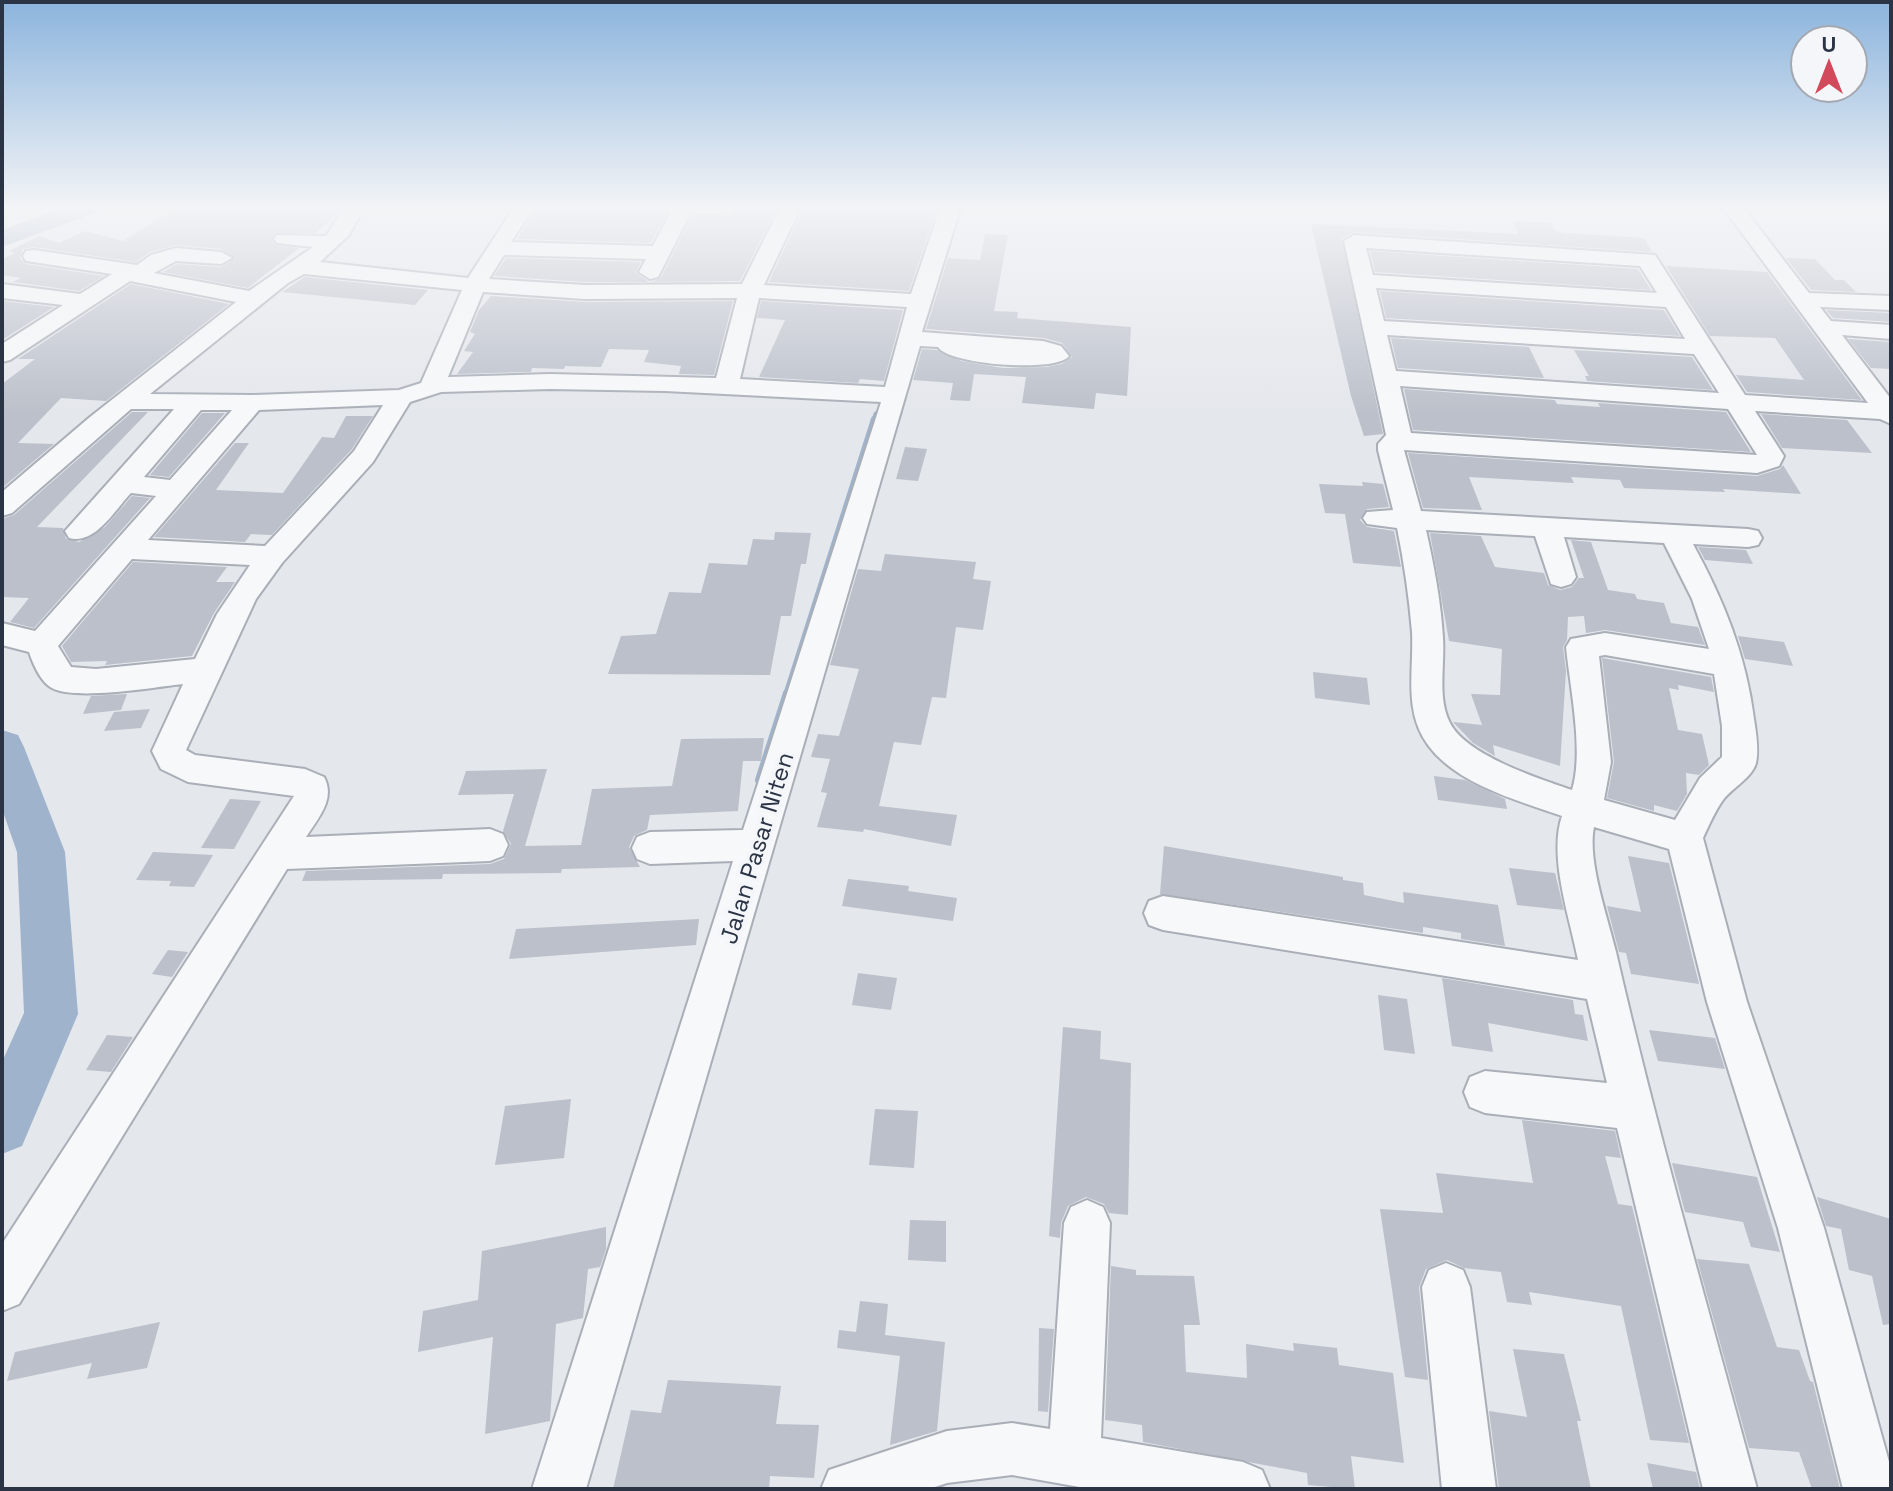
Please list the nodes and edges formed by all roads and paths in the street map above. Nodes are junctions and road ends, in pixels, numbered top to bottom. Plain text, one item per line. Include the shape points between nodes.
1 (126, 276) edge
2 (150, 276) edge
3 (285, 276) edge
4 (384, 276) edge
5 (481, 276) edge
6 (648, 276) edge
7 (757, 276) edge
8 (928, 276) edge
9 (1362, 276) edge
10 (1655, 276) edge
11 (1784, 276) edge
12 (1363, 281) junction
13 (475, 285) junction
14 (2, 291) edge
15 (750, 291) junction
16 (639, 294) junction
17 (1802, 299) junction
18 (84, 301) junction
19 (920, 301) junction
20 (1673, 301) junction
21 (249, 303) junction
22 (1891, 303) edge
23 (1374, 327) junction
24 (1824, 327) junction
25 (1891, 332) edge
26 (908, 338) junction
27 (948, 341) dead end
28 (1700, 347) junction
29 (2, 355) edge
30 (1386, 378) junction
31 (726, 386) junction
32 (420, 391) junction
33 (895, 395) junction
34 (127, 401) junction
35 (193, 403) junction
36 (252, 403) junction
37 (1739, 408) junction
38 (1890, 417) edge
39 (1399, 436) junction
40 (124, 484) junction
41 (177, 489) junction
42 (2, 507) edge
43 (1377, 518) dead end
44 (1409, 521) junction
45 (1547, 528) junction
46 (79, 531) dead end
47 (1674, 535) junction
48 (1748, 538) dead end
49 (125, 549) junction
50 (272, 556) junction
51 (1561, 577) dead end
52 (2, 634) edge
53 (42, 644) junction
54 (1728, 664) junction
55 (207, 670) junction
56 (1583, 809) junction
57 (1685, 838) junction
58 (490, 845) dead end
59 (758, 845) junction
60 (650, 848) dead end
61 (278, 854) junction
62 (1163, 913) dead end
63 (1603, 983) junction
64 (1485, 1092) dead end
65 (1634, 1108) junction
66 (1087, 1223) dead end
67 (2, 1287) edge
68 (1446, 1287) dead end
69 (1074, 1458) junction
70 (1235, 1488) edge
71 (559, 1489) edge
72 (848, 1489) edge
73 (1469, 1489) edge
74 (1730, 1489) edge
75 (1870, 1489) edge

1 - 18 street
2 - 21 street
3 - 21 street
4 - 13 street
5 - 13 street
6 - 16 street
7 - 15 street
8 - 19 street, Jalan Pasar Niten
9 - 12 street
10 - 20 street
11 - 17 street
12 - 20 street
12 - 23 street
13 - 16 street
13 - 32 street
14 - 18 street
15 - 16 street
15 - 19 street
15 - 31 street
17 - 22 street
17 - 24 street
18 - 29 street
19 - 26 street, Jalan Pasar Niten
20 - 28 street
21 - 34 street
23 - 28 street
23 - 30 street
24 - 25 street
24 - 38 street
26 - 27 street
26 - 33 street, Jalan Pasar Niten
28 - 37 street
30 - 37 street
30 - 39 street
31 - 32 street via 510,381
31 - 33 street
32 - 36 street
32 - 50 street
33 - 59 street, Jalan Pasar Niten
34 - 35 street
34 - 42 street
35 - 36 street
35 - 40 street
36 - 41 street
37 - 38 street
37 - 39 street via 1771,456 1766,463 1409,442
39 - 44 street via 1391,450
40 - 41 street
40 - 46 street
41 - 49 street
43 - 44 street
44 - 45 street
44 - 56 street via 1428,631 1427,693 1438,733 1478,768
45 - 47 street
45 - 51 street
47 - 48 street
47 - 54 street via 1712,609
49 - 50 street
49 - 53 street
50 - 55 street via 232,614
52 - 53 street
53 - 55 street via 62,679 96,681
54 - 56 street via 1605,644 1582,647 1594,762
54 - 57 street via 1741,742 1739,762 1712,788
55 - 61 street via 171,745 173,759 197,770 312,787 311,799
56 - 57 street
56 - 63 street via 1575,831 1575,854
57 - 75 street via 1727,1002 1801,1228
58 - 61 street
59 - 60 street
59 - 71 street, Jalan Pasar Niten
61 - 67 street
62 - 63 street
63 - 65 street
64 - 65 street
65 - 74 street
66 - 69 street
68 - 73 street
69 - 70 street
69 - 72 street via 1012,1449 972,1452

